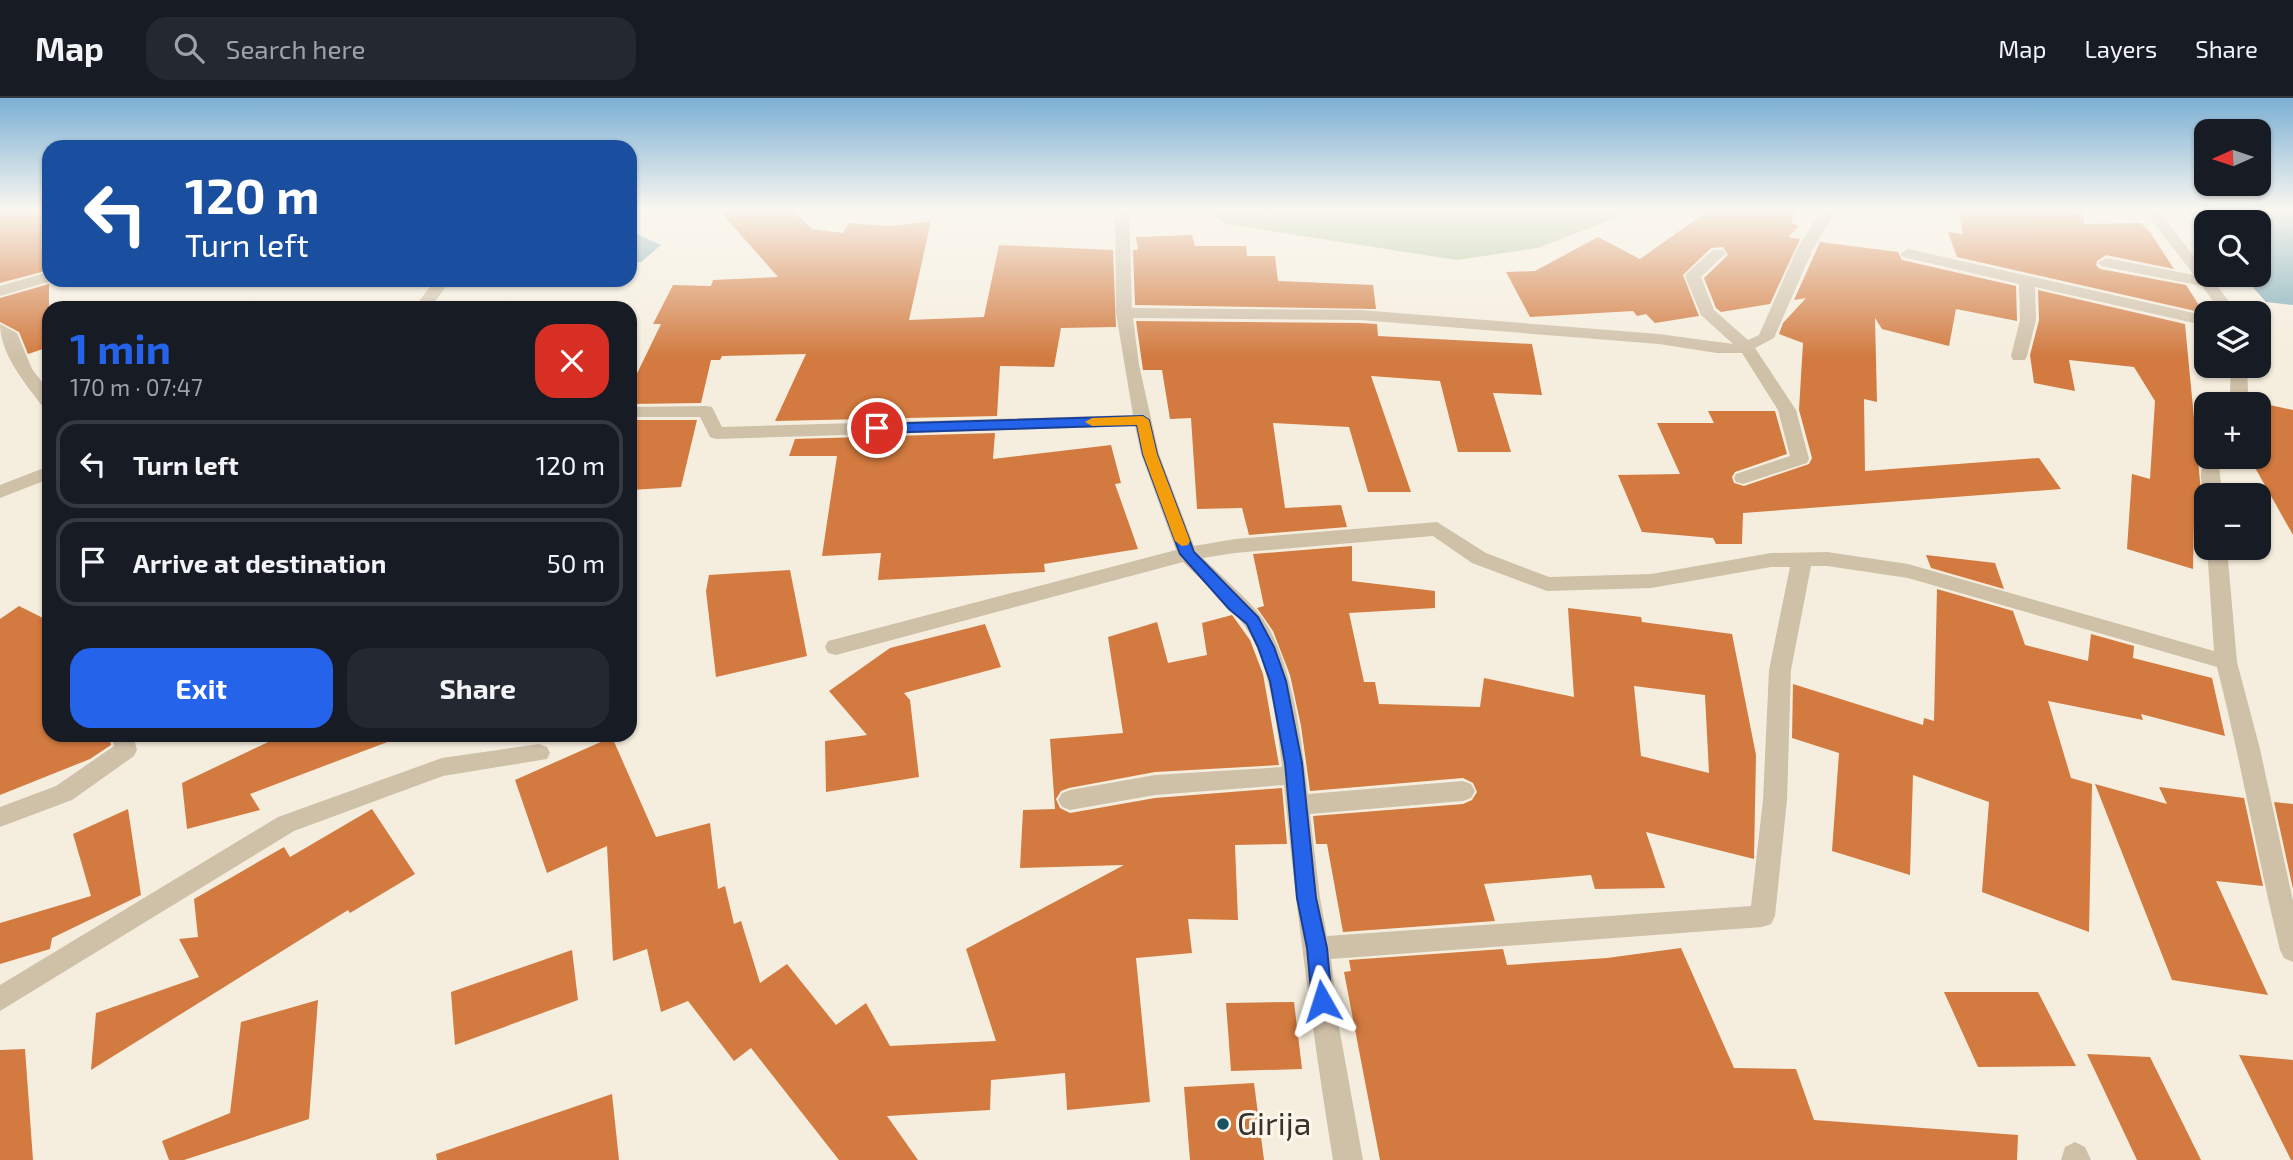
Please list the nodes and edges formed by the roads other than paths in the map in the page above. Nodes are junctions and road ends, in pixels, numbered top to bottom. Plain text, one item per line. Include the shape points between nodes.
1 (1123, 260) edge
2 (1711, 260) edge
3 (1800, 260) edge
4 (1933, 260) edge
5 (2106, 263) dead end
6 (42, 279) edge
7 (2194, 279) edge
8 (2028, 281) junction
9 (0, 291) edge
10 (1124, 313) junction
11 (2194, 318) edge
12 (0, 329) edge
13 (1746, 347) junction
14 (2019, 356) dead end
15 (42, 394) edge
16 (637, 412) edge
17 (1143, 420) junction
18 (42, 475) edge
19 (1743, 478) dead end
20 (0, 492) edge
21 (1188, 554) junction
22 (1802, 559) junction
23 (2218, 560) edge
24 (836, 647) dead end
25 (2227, 662) junction
26 (124, 742) edge
27 (539, 753) dead end
28 (1295, 775) junction
29 (1463, 791) dead end
30 (1070, 800) dead end
31 (1297, 805) junction
32 (0, 817) edge
33 (1317, 948) junction
34 (2293, 950) edge
35 (0, 999) edge
36 (1348, 1160) edge

1 - 10 street
2 - 13 street via 1693,276 1707,312
3 - 13 street via 1766,338
4 - 8 street
5 - 7 street
6 - 9 street
8 - 11 street
8 - 14 street via 2028,320
10 - 13 street via 1360,315
10 - 17 street
12 - 15 street via 9,333 24,370
13 - 19 street via 1787,410 1800,459
16 - 17 street via 706,411 716,433
17 - 21 street via 1150,454
18 - 20 street
21 - 22 street via 1437,529 1479,558 1547,584 1651,581
21 - 24 street
21 - 28 street via 1253,621 1266,647 1278,681
22 - 25 street via 1908,571
22 - 33 street via 1780,670 1775,800 1762,916 1658,927
23 - 25 street
25 - 34 street
26 - 32 street via 126,750 64,793
27 - 35 street via 443,767 286,824
28 - 30 street via 1155,785
28 - 31 street
29 - 31 street
31 - 33 street
33 - 36 street via 1325,1027

